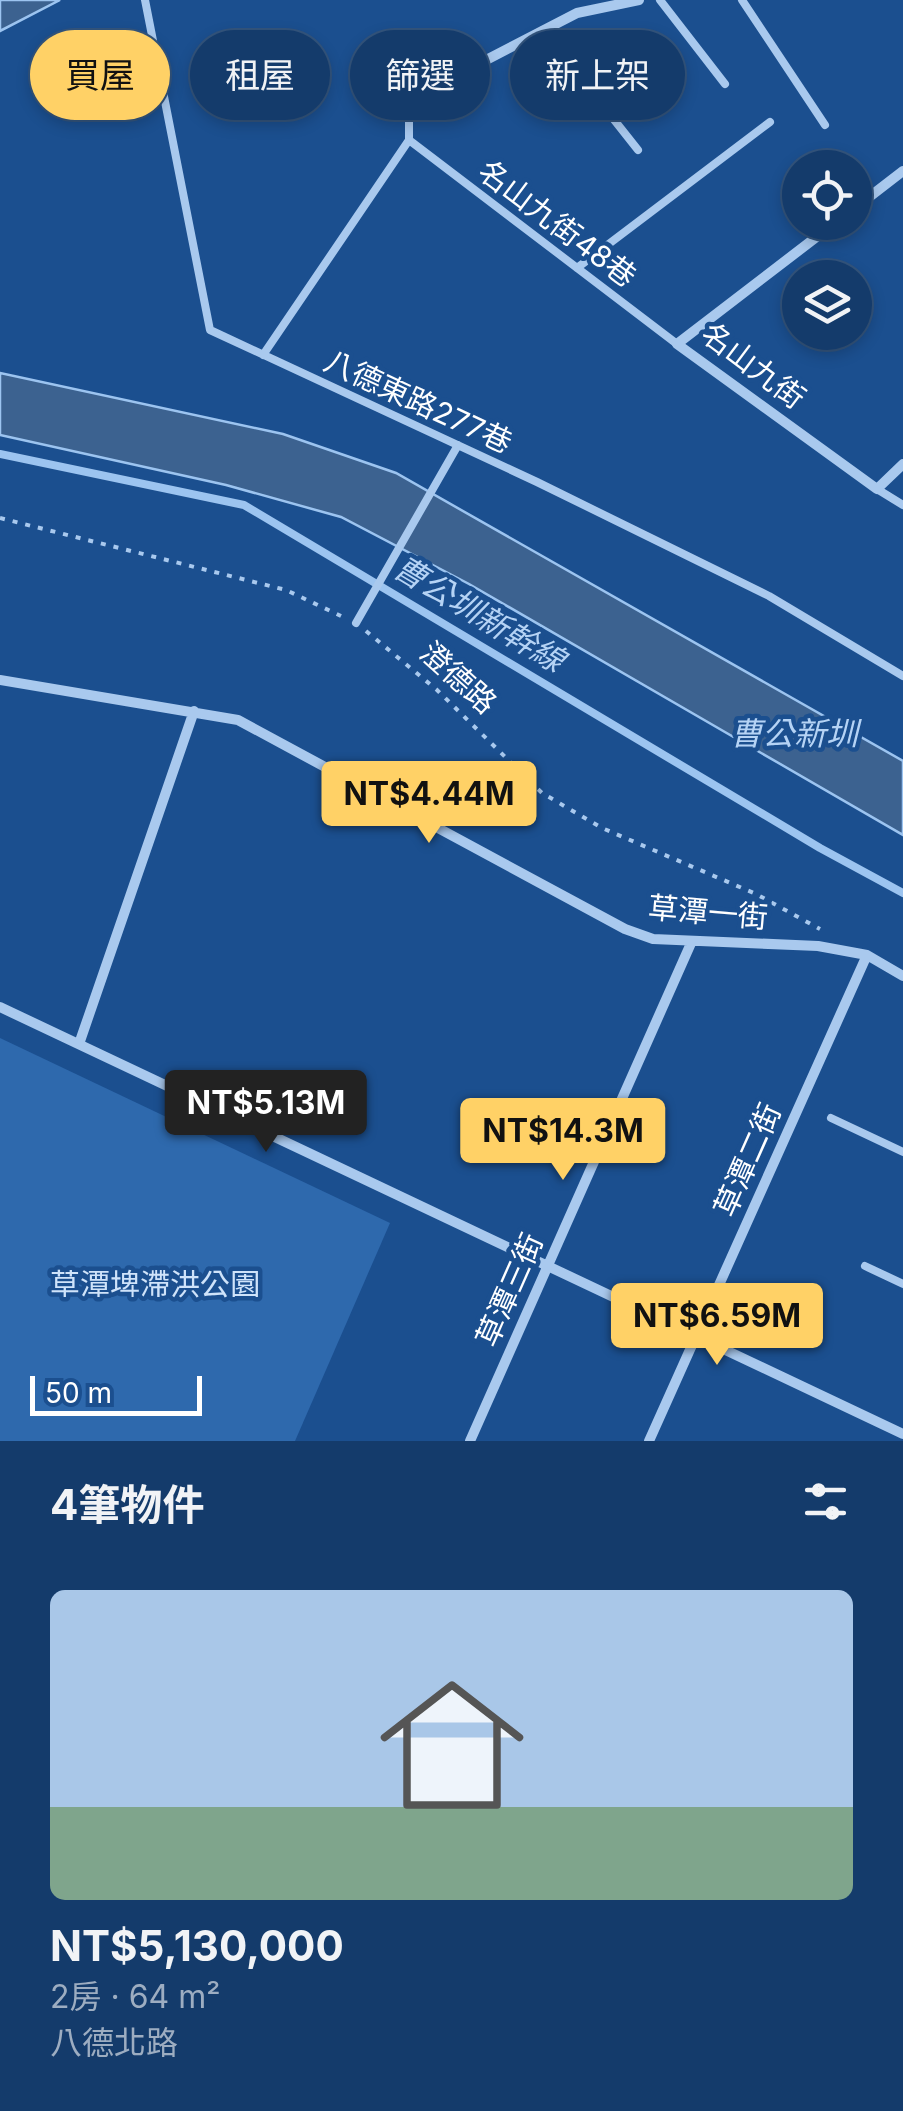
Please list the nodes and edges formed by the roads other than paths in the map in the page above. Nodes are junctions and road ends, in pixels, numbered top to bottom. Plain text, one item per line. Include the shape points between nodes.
1 (145, 0) edge
2 (640, 0) edge
3 (660, 0) edge
4 (742, 0) edge
5 (543, 30) edge
6 (725, 84) dead end
7 (409, 120) edge
8 (614, 120) edge
9 (770, 122) dead end
10 (826, 125) dead end
11 (409, 140) junction
12 (638, 150) dead end
13 (903, 172) edge
14 (872, 195) edge
15 (813, 240) edge
16 (577, 268) junction
17 (677, 344) junction
18 (262, 355) junction
19 (458, 445) junction
20 (903, 464) edge
21 (877, 490) junction
22 (903, 505) edge
23 (356, 623) road end
24 (903, 676) edge
25 (0, 680) edge
26 (194, 712) junction
27 (692, 940) junction
28 (867, 955) junction
29 (903, 976) edge
30 (0, 1007) edge
31 (79, 1044) junction
32 (831, 1118) dead end
33 (903, 1152) edge
34 (865, 1266) dead end
35 (548, 1268) junction
36 (903, 1284) edge
37 (696, 1336) junction
38 (903, 1434) edge
39 (470, 1441) edge
40 (649, 1441) edge

1 - 18 lane, 八德東路277巷 via 210,330
2 - 5 street via 577,13
3 - 6 lane
4 - 10 lane
7 - 11 lane
8 - 12 lane
9 - 16 lane
11 - 16 lane, 名山九街48巷
11 - 18 lane
13 - 14 street
15 - 17 street, 名山九街
16 - 17 lane, 名山九街48巷
17 - 21 street, 名山九街
18 - 19 lane, 八德東路277巷
19 - 23 lane
19 - 24 lane, 八德東路277巷 via 770,596
20 - 21 street
21 - 22 lane
25 - 26 street, 草潭一街
26 - 27 street, 草潭一街 via 238,720 626,929 653,939
26 - 31 street
27 - 28 street, 草潭一街
27 - 35 street, 草潭三街
28 - 29 street
28 - 37 street, 草潭二街
30 - 31 street
31 - 35 street
32 - 33 lane
34 - 36 lane
35 - 37 street
35 - 39 street, 草潭三街
37 - 38 street
37 - 40 street, 草潭二街

